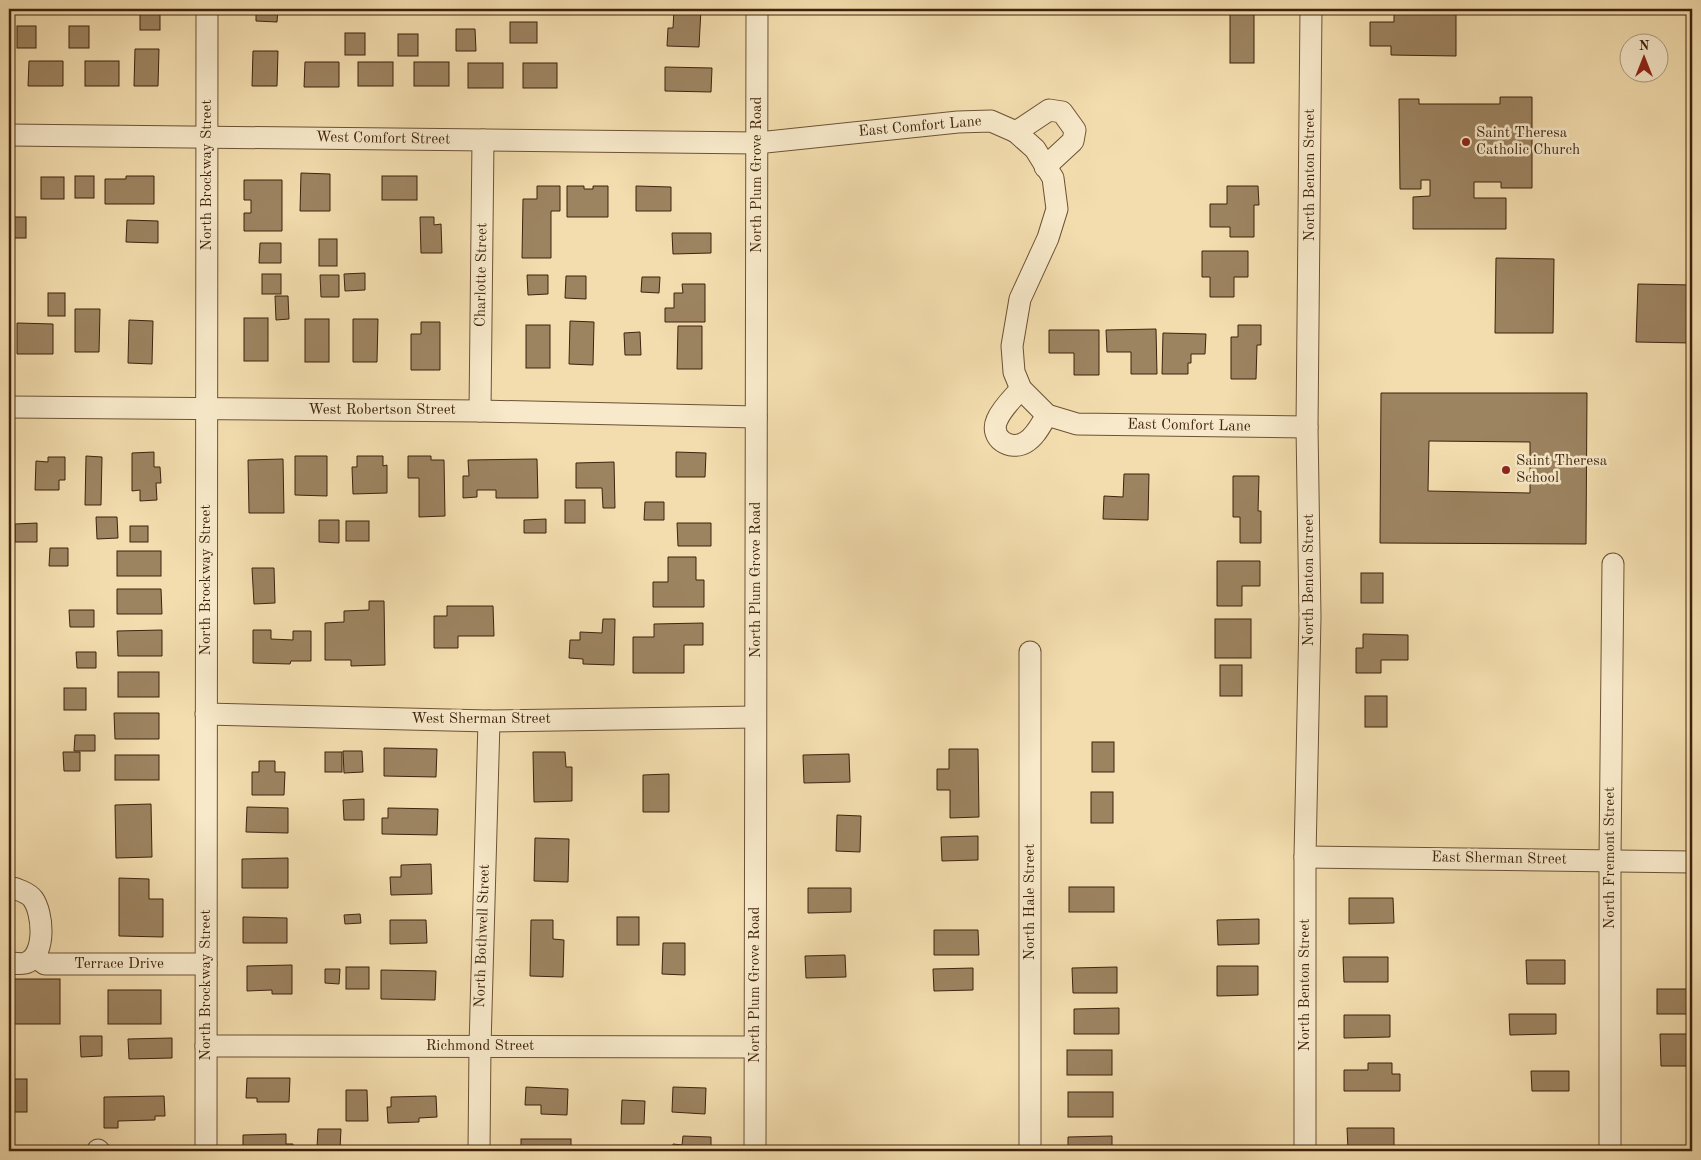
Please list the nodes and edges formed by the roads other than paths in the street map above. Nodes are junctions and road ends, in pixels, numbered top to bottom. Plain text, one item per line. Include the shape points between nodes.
1 (207, 9) edge
2 (757, 9) edge
3 (1310, 9) edge
4 (1016, 132) junction
5 (9, 134) edge
6 (207, 137) junction
7 (484, 140) junction
8 (757, 143) junction
9 (1045, 167) junction
10 (1021, 389) junction
11 (9, 407) edge
12 (207, 410) junction
13 (480, 411) junction
14 (1047, 415) junction
15 (756, 417) junction
16 (1307, 427) junction
17 (1613, 564) dead end
18 (1030, 652) dead end
19 (206, 714) junction
20 (755, 716) junction
21 (489, 721) junction
22 (1305, 857) junction
23 (1610, 860) junction
24 (1692, 862) edge
25 (9, 887) edge
26 (35, 956) junction
27 (9, 964) edge
28 (206, 964) junction
29 (206, 1046) junction
30 (480, 1046) junction
31 (755, 1047) junction
32 (206, 1151) edge
33 (479, 1151) edge
34 (754, 1151) edge
35 (1030, 1151) edge
36 (1305, 1151) edge
37 (1610, 1151) edge

1 - 6 street, North Brockway Street
2 - 8 street, North Plum Grove Road
3 - 16 street, North Benton Street
4 - 8 street, East Comfort Lane via 991,121 958,122
4 - 9 street, East Comfort Lane via 1035,149
4 - 9 street via 1049,110 1062,112 1071,122 1075,130 1073,141
5 - 6 street, West Comfort Street
6 - 7 street, West Comfort Street
6 - 12 street, North Brockway Street
7 - 8 street, West Comfort Street
7 - 13 street, Charlotte Street
8 - 15 street, North Plum Grove Road
9 - 10 street, East Comfort Lane via 1053,178 1057,210 1020,299 1012,346 1014,372
10 - 14 street
10 - 14 street via 996,420 995,431 1000,440 1007,446 1026,443
11 - 12 street, West Robertson Street
12 - 13 street, West Robertson Street
12 - 19 street, North Brockway Street
13 - 15 street, West Robertson Street
14 - 16 street, East Comfort Lane via 1077,424
15 - 20 street, North Plum Grove Road
16 - 22 street, North Benton Street via 1310,617
17 - 23 street, North Fremont Street
18 - 35 street, North Hale Street
19 - 21 street, West Sherman Street
19 - 28 street, North Brockway Street
20 - 21 street, West Sherman Street
20 - 31 street, North Plum Grove Road
21 - 30 street, North Bothwell Street
22 - 23 street, East Sherman Street
22 - 36 street, North Benton Street
23 - 24 street, East Sherman Street
23 - 37 street, North Fremont Street
25 - 26 street via 32,898 39,915 41,942
26 - 27 street via 27,963
26 - 28 street, Terrace Drive via 45,964
28 - 29 street, North Brockway Street
29 - 30 street, Richmond Street
29 - 32 street, North Brockway Street
30 - 31 street, Richmond Street
30 - 33 street, North Bothwell Street
31 - 34 street, North Plum Grove Road

